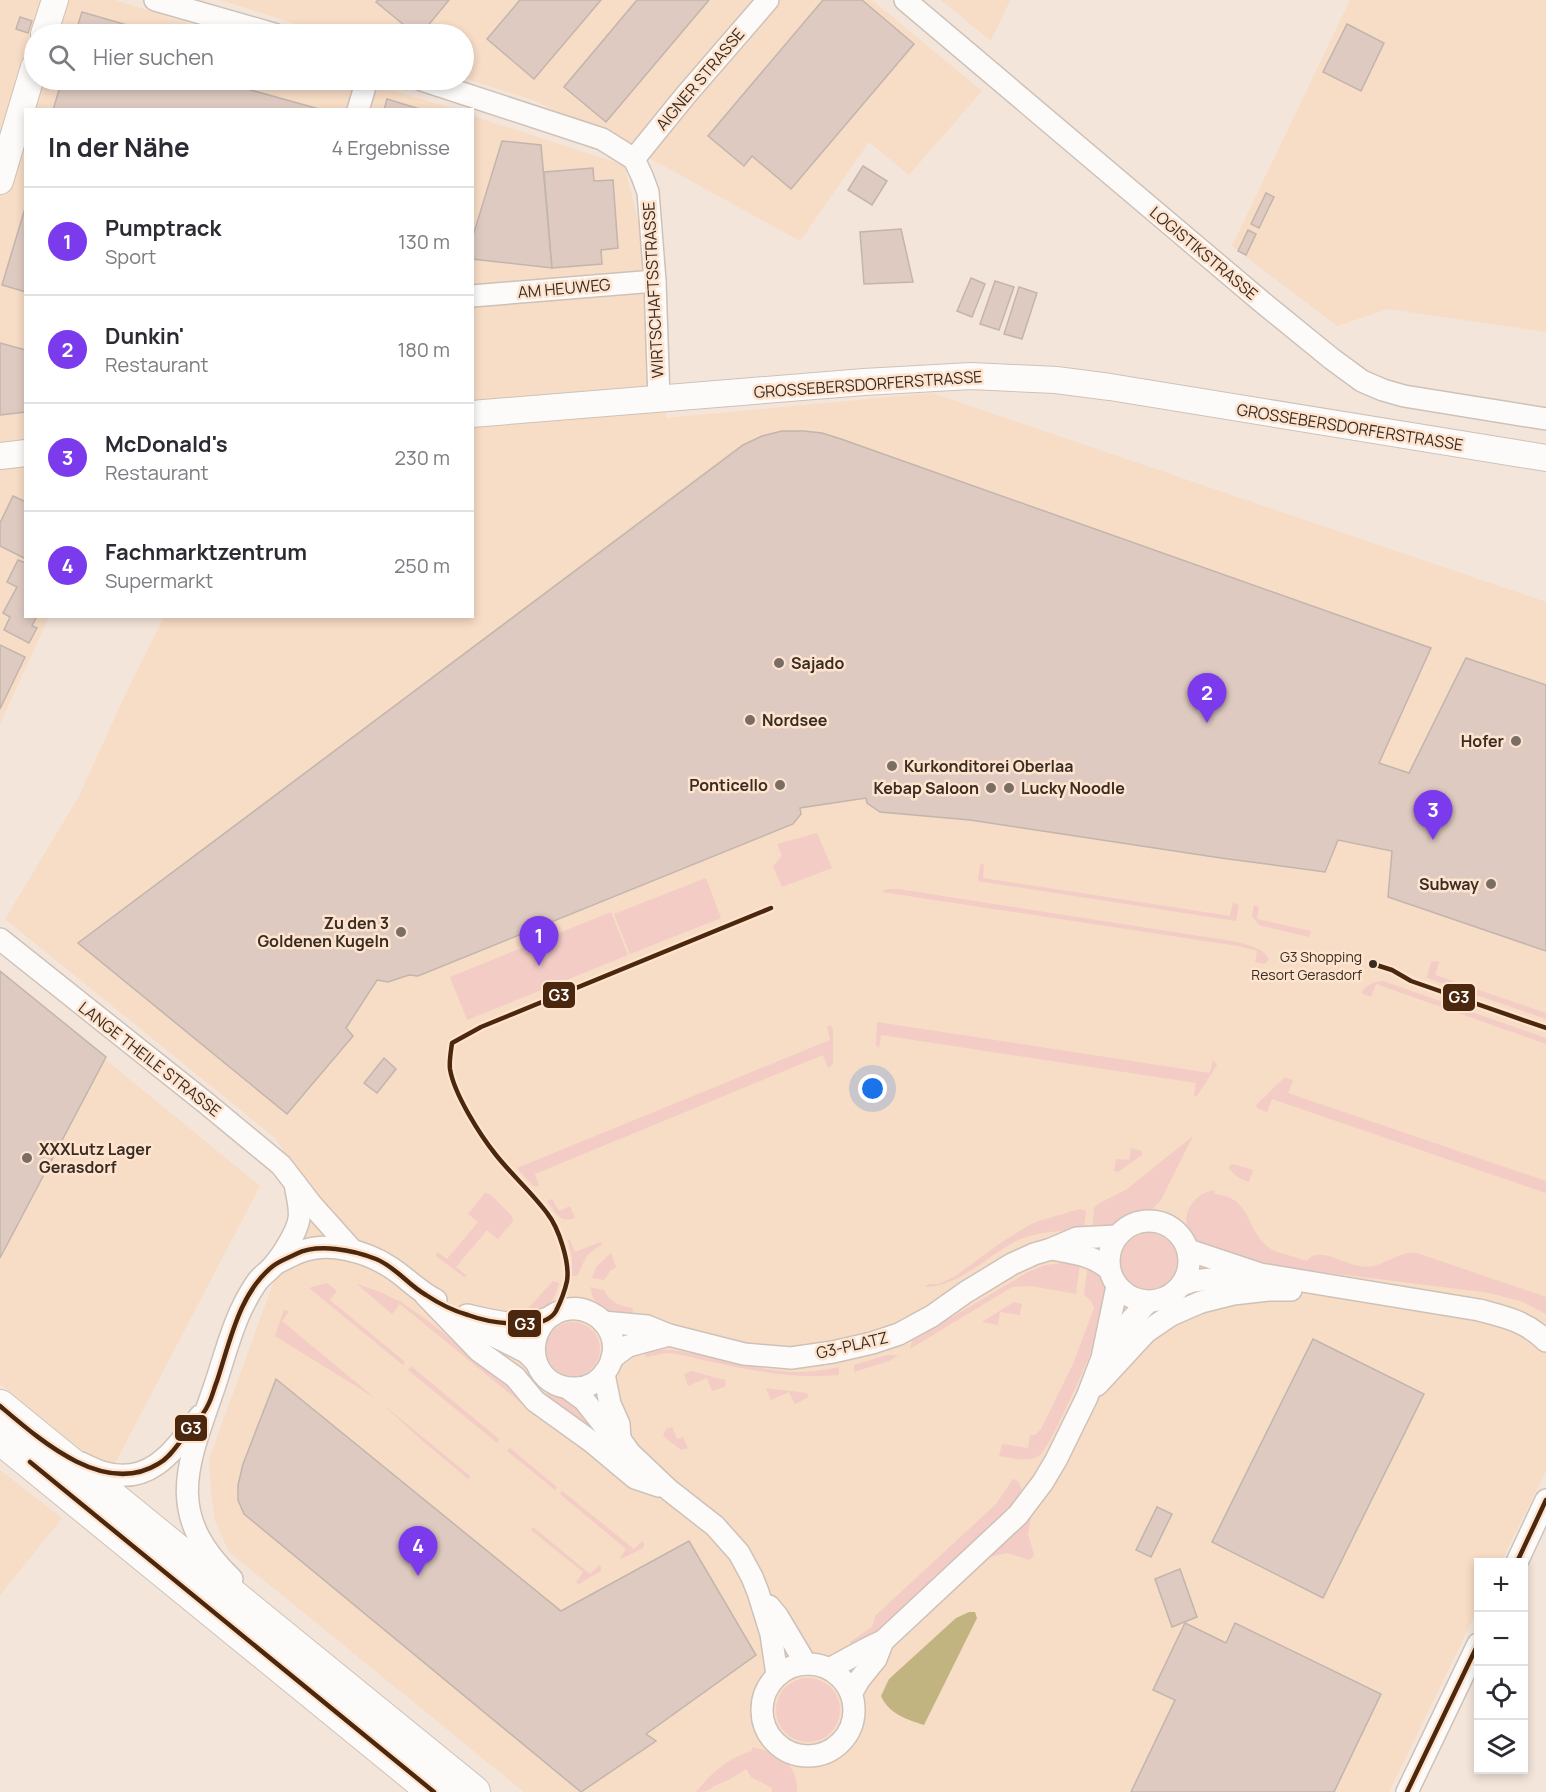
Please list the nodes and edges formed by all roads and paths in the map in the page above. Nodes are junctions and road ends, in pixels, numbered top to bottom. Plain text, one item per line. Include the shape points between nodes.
1 (55, 0) edge
2 (155, 0) edge
3 (768, 0) edge
4 (905, 0) edge
5 (47, 24) edge
6 (239, 24) edge
7 (27, 90) edge
8 (363, 90) edge
9 (452, 90) edge
10 (358, 108) edge
11 (634, 159) junction
12 (0, 182) edge
13 (655, 281) junction
14 (474, 296) edge
15 (659, 399) junction
16 (474, 414) edge
17 (1546, 419) edge
18 (24, 453) edge
19 (0, 456) edge
20 (1546, 458) edge
21 (0, 939) edge
22 (295, 1182) junction
23 (1118, 1236) junction
24 (1051, 1249) junction
25 (1188, 1250) junction
26 (353, 1251) junction
27 (274, 1265) junction
28 (1260, 1275) junction
29 (1113, 1278) junction
30 (1328, 1285) junction
31 (1182, 1286) junction
32 (425, 1295) junction
33 (1148, 1302) junction
34 (467, 1315) junction
35 (548, 1318) junction
36 (603, 1322) junction
37 (669, 1335) junction
38 (1546, 1341) edge
39 (1102, 1358) junction
40 (535, 1361) junction
41 (608, 1366) junction
42 (569, 1389) junction
43 (1087, 1396) junction
44 (0, 1406) edge
45 (208, 1406) junction
46 (0, 1438) edge
47 (39, 1438) junction
48 (620, 1439) junction
49 (669, 1490) junction
50 (1546, 1500) edge
51 (1519, 1558) edge
52 (758, 1592) junction
53 (883, 1641) junction
54 (1474, 1654) edge
55 (806, 1664) junction
56 (829, 1669) junction
57 (777, 1675) junction
58 (338, 1681) junction
59 (851, 1694) junction
60 (434, 1792) edge
61 (474, 1792) edge
62 (1407, 1792) edge

1 - 5 street
2 - 6 street
3 - 11 street, AIGNER STRASSE
4 - 17 street, LOGISTIKSTRASSE via 1262,302 1362,381 1404,396
7 - 12 street
8 - 10 street
9 - 11 street via 602,140
11 - 13 street, WIRTSCHAFTSSTRASSE via 648,192
13 - 14 street, AM HEUWEG
13 - 15 street, WIRTSCHAFTSSTRASSE
15 - 16 street, GROSSEBERSDORFERSTRASSE
15 - 20 street, GROSSEBERSDORFERSTRASSE via 971,375 1014,377 1110,387
18 - 19 street
21 - 22 street, LANGE THEILE STRASSE via 206,1103
22 - 26 street, G3-PLATZ
22 - 27 street via 299,1218 293,1236
23 - 24 street, G3-PLATZ via 1077,1238
23 - 25 street via 1139,1222 1161,1222 1179,1234
23 - 29 street via 1109,1257
24 - 29 street, G3-PLATZ via 1086,1255 1101,1263
24 - 37 street, G3-PLATZ via 1012,1264 898,1334 846,1350 791,1358 768,1357
25 - 28 street
25 - 31 street via 1189,1268
26 - 27 street, G3-PLATZ via 302,1251
26 - 32 street, G3-PLATZ via 391,1267
27 - 45 street via 257,1281 242,1307
28 - 30 street
28 - 31 street via 1192,1281
29 - 33 street via 1125,1294
29 - 39 street
30 - 38 street via 1511,1318 1535,1330
30 - 43 street via 1233,1294 1171,1314 1146,1332
31 - 33 street via 1167,1298
32 - 34 street, G3-PLATZ
32 - 49 street via 479,1351 515,1377 535,1401 635,1478
33 - 39 street
34 - 35 street, G3-PLATZ via 517,1324
34 - 40 street, G3-PLATZ
35 - 36 street, G3-PLATZ via 575,1308
35 - 40 street via 534,1342
36 - 37 street, G3-PLATZ via 647,1326
36 - 41 street via 613,1344
37 - 41 street, G3-PLATZ via 628,1346
39 - 43 street
40 - 42 street, G3-PLATZ via 548,1380
41 - 42 street, G3-PLATZ via 590,1385
41 - 48 street via 610,1404 619,1424
42 - 48 street, G3-PLATZ
43 - 53 street via 1052,1467 1018,1515
44 - 47 main road
45 - 47 street via 171,1454 132,1474 102,1472
45 - 58 street via 190,1464 186,1495 198,1537 216,1564
46 - 60 main road
47 - 58 main road
48 - 49 street, G3-PLATZ
49 - 52 street via 727,1539 739,1553
50 - 51 street
52 - 55 street
52 - 57 street via 771,1634
53 - 56 street
53 - 59 street via 876,1659
54 - 62 street
55 - 56 street
55 - 57 street
56 - 59 street
57 - 59 street via 767,1687 761,1714 769,1737 795,1755 822,1754 842,1742 854,1714
58 - 61 main road

